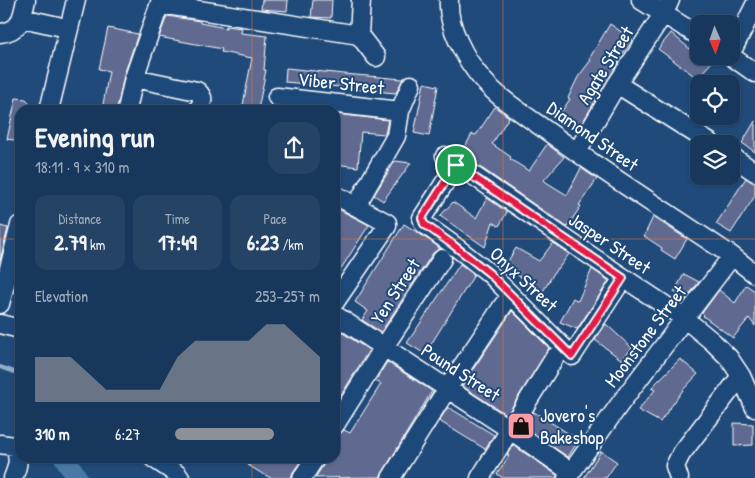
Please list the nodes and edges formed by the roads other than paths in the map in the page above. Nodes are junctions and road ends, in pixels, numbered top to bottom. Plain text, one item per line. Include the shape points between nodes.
1 (26, 0) edge
2 (76, 0) edge
3 (361, 0) edge
4 (449, 0) edge
5 (641, 0) edge
6 (160, 2) edge
7 (755, 5) edge
8 (667, 7) edge
9 (22, 18) junction
10 (58, 26) dead end
11 (690, 28) edge
12 (0, 33) edge
13 (359, 36) junction
14 (740, 36) edge
15 (376, 57) dead end
16 (740, 61) edge
17 (755, 72) edge
18 (134, 78) junction
19 (617, 84) junction
20 (411, 85) dead end
21 (274, 98) edge
22 (50, 105) edge
23 (128, 105) edge
24 (201, 105) edge
25 (400, 111) junction
26 (698, 135) edge
27 (577, 152) junction
28 (451, 160) joint
29 (740, 162) edge
30 (755, 172) edge
31 (340, 198) edge
32 (356, 206) junction
33 (15, 245) edge
34 (732, 256) junction
35 (442, 259) dead end
36 (755, 274) edge
37 (623, 278) junction
38 (340, 295) edge
39 (0, 304) edge
40 (504, 304) dead end
41 (340, 318) edge
42 (684, 318) junction
43 (0, 324) edge
44 (15, 328) edge
45 (384, 347) junction
46 (555, 357) dead end
47 (741, 376) junction
48 (447, 389) junction
49 (755, 408) edge
50 (340, 417) edge
51 (510, 429) junction
52 (0, 444) edge
53 (15, 448) edge
54 (18, 463) edge
55 (160, 463) edge
56 (312, 463) edge
57 (569, 475) edge
58 (13, 478) edge
59 (180, 478) edge
60 (302, 478) edge
61 (391, 478) edge
62 (480, 478) edge
63 (679, 478) edge

1 - 9 street
2 - 22 street
3 - 13 street
4 - 27 street, Diamond Street via 452,29 482,78 498,94
5 - 8 street
6 - 13 street
6 - 18 street
7 - 14 street
8 - 11 street
8 - 19 street, Agate Street
9 - 10 street
9 - 12 street via 11,32
13 - 15 street
16 - 17 street
18 - 23 street
18 - 24 street via 197,91 202,96
19 - 26 street
19 - 27 street, Agate Street
20 - 25 street
21 - 25 street, Viber Street
25 - 32 street via 396,136
27 - 34 street, Diamond Street
28 - 37 street, Jasper Street
28 - 37 street, Onyx Street via 422,218 424,224 489,273 572,356
29 - 30 street
31 - 32 street
32 - 38 street via 387,223
33 - 39 street
34 - 36 street, Diamond Street
34 - 42 street, Moonstone Street
35 - 45 street, Yen Street
37 - 42 street, Jasper Street
40 - 48 street
41 - 45 street, Pound Street
42 - 47 street, Jasper Street via 729,358
42 - 57 street, Moonstone Street
43 - 44 street
45 - 48 street, Pound Street
45 - 50 street, Yen Street
46 - 51 street
47 - 49 street, Jasper Street
47 - 63 street via 681,454 675,466
48 - 51 street, Pound Street
48 - 61 street
51 - 57 street, Pound Street
51 - 62 street
52 - 53 street
54 - 58 street
55 - 59 street
56 - 60 street

